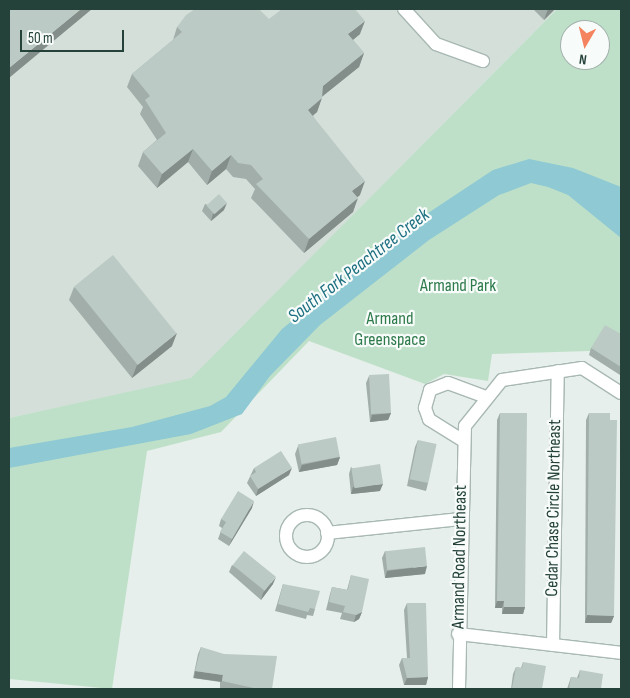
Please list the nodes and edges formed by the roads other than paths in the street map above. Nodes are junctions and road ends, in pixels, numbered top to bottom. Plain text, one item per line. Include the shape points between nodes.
1 (404, 9) edge
2 (482, 62) dead end
3 (558, 371) junction
4 (621, 393) edge
5 (486, 398) junction
6 (462, 440) junction
7 (460, 519) junction
8 (327, 533) dead end
9 (458, 634) junction
10 (553, 645) junction
11 (621, 653) edge
12 (459, 689) edge

1 - 2 street via 436,44
3 - 4 street via 582,368
3 - 5 street via 502,380
3 - 10 street, Cedar Chase Circle Northeast
5 - 6 street, Armand Road Northeast via 465,426
5 - 6 street via 448,383 430,390 424,408 429,419
6 - 7 street, Armand Road Northeast
7 - 8 street
7 - 9 street, Armand Road Northeast
9 - 10 street
9 - 12 street, Armand Road Northeast
10 - 11 street

